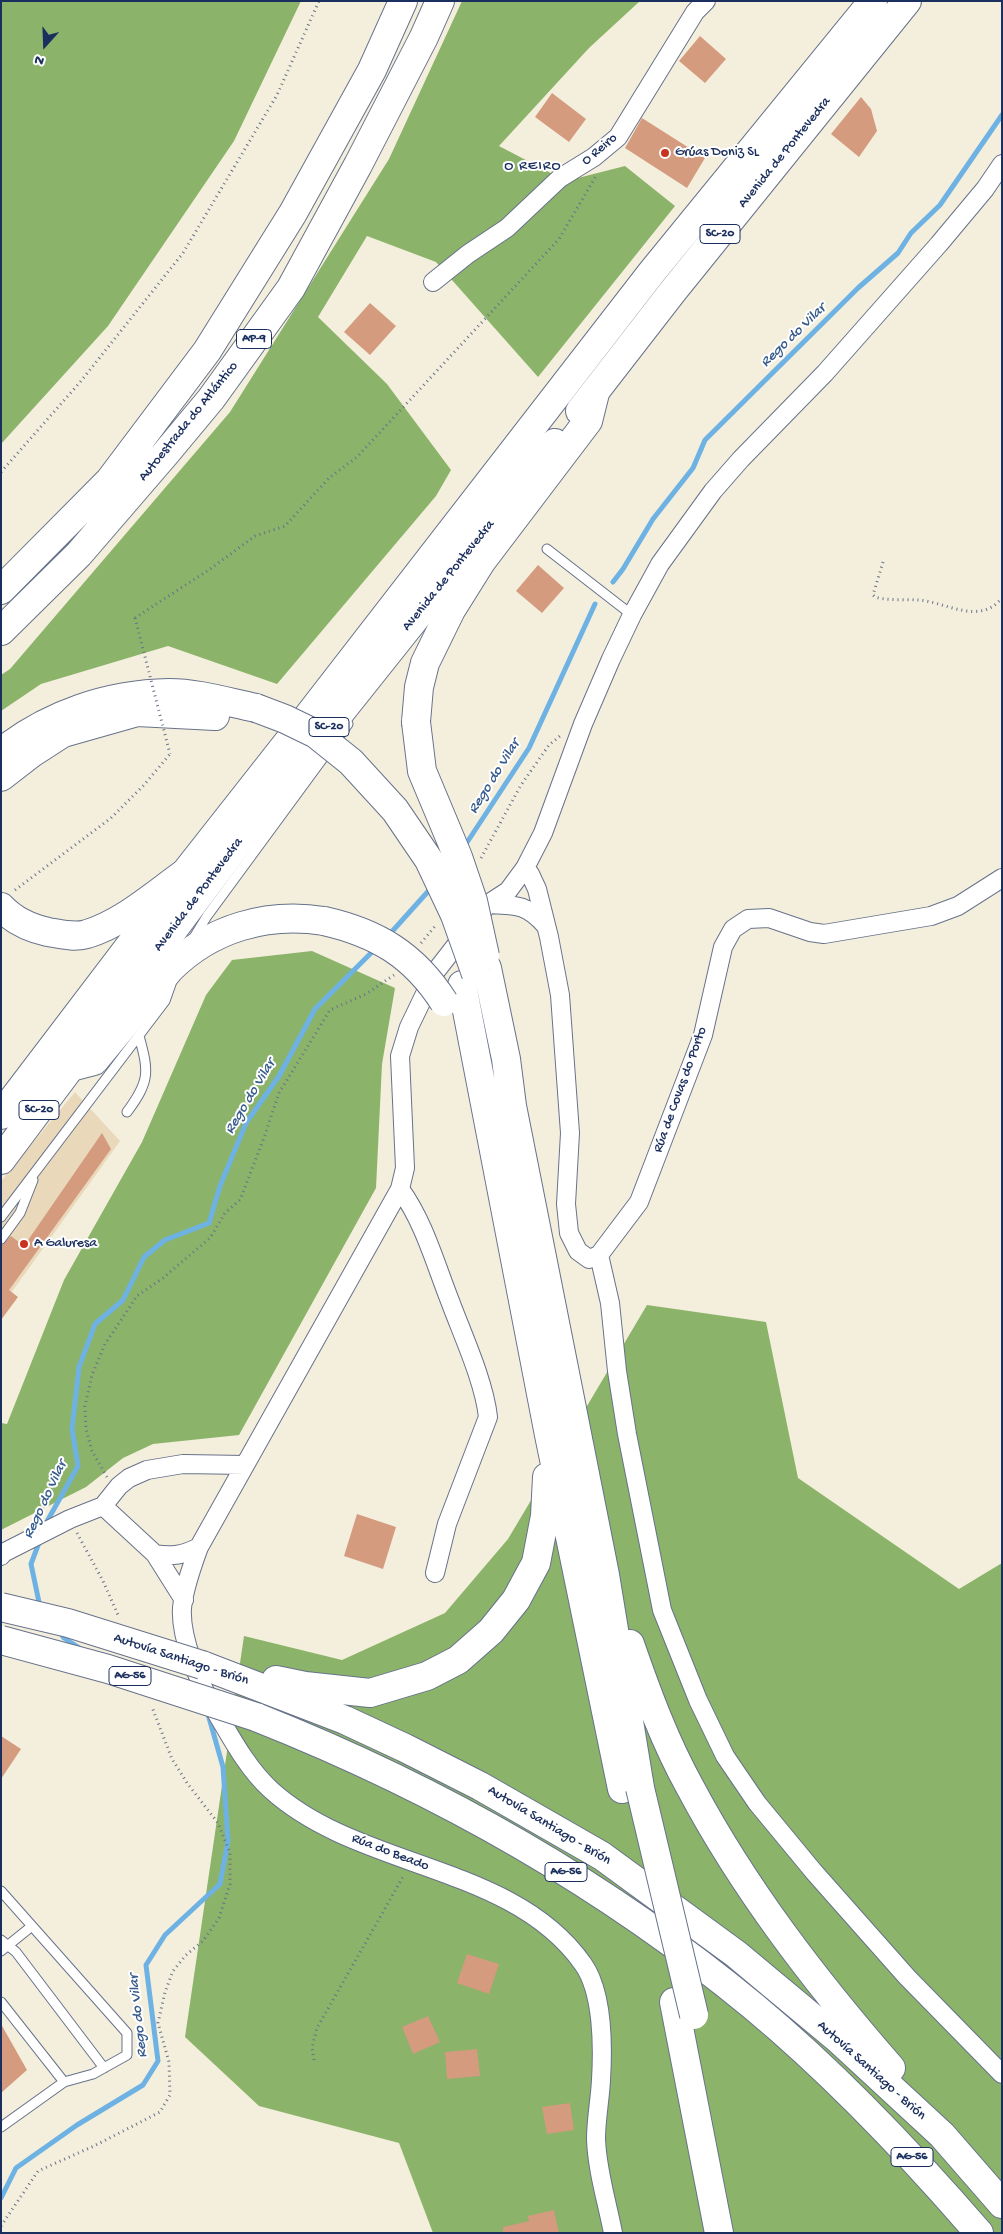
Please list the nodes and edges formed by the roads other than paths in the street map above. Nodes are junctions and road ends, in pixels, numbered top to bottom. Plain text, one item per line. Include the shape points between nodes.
1 (402, 1) edge
2 (440, 1) edge
3 (706, 1) edge
4 (873, 1) edge
5 (907, 1) edge
6 (1002, 164) edge
7 (432, 282) dead end
8 (595, 393) junction
9 (547, 548) dead end
10 (480, 562) junction
11 (454, 586) dead end
12 (1, 590) edge
13 (632, 615) junction
14 (1, 631) edge
15 (356, 714) dead end
16 (253, 717) junction
17 (1, 752) edge
18 (1, 777) edge
19 (525, 868) junction
20 (185, 873) junction
21 (1002, 878) edge
22 (8, 899) edge
23 (488, 904) junction
24 (545, 925) junction
25 (183, 956) junction
26 (467, 982) junction
27 (139, 1036) junction
28 (71, 1067) junction
29 (127, 1112) dead end
30 (1, 1115) edge
31 (1, 1160) edge
32 (38, 1169) junction
33 (400, 1189) junction
34 (1, 1217) edge
35 (1, 1239) edge
36 (599, 1255) junction
37 (549, 1435) junction
38 (245, 1465) junction
39 (108, 1499) junction
40 (199, 1547) junction
41 (155, 1554) junction
42 (1, 1556) edge
43 (435, 1573) dead end
44 (605, 1574) junction
45 (184, 1600) junction
46 (1, 1607) edge
47 (1, 1640) edge
48 (242, 1677) junction
49 (631, 1789) junction
50 (1, 1891) edge
51 (32, 1926) junction
52 (4, 1945) edge
53 (1, 2002) edge
54 (684, 2009) junction
55 (104, 2068) junction
56 (1002, 2074) edge
57 (64, 2082) junction
58 (1, 2127) edge
59 (942, 2135) junction
60 (1002, 2204) edge
61 (613, 2233) edge
62 (719, 2233) edge
63 (736, 2233) edge
64 (979, 2233) edge

1 - 12 highway, Autoestrada do Atlántico / AP-9 via 372,70 293,213 207,351 110,480
2 - 14 highway, Autoestrada do Atlántico / AP-9 via 362,156 290,288 211,400 166,454 79,554
3 - 7 street, O Reiro via 695,12 618,137 560,178 507,228
4 - 20 highway, Avenida de Pontevedra / SC-20 via 652,272
5 - 8 highway, Avenida de Pontevedra / SC-20
6 - 13 street, Rúa do Beado via 986,189 933,251 825,373 713,491 660,564
8 - 10 highway via 588,421
8 - 28 highway, Avenida de Pontevedra / SC-20 via 265,808
9 - 13 lane
10 - 11 lane
10 - 26 highway, bridge via 451,610 425,663 416,722 422,771 473,901
13 - 19 street, Rúa do Beado via 583,724 543,834
15 - 25 lane via 207,916
16 - 17 highway via 211,698 170,693 132,696 98,702 60,716
16 - 18 highway via 137,712 63,733
16 - 26 highway via 307,749 375,810 419,873
19 - 23 street, Rúa do Beado via 508,891
19 - 24 street via 537,889
20 - 22 highway via 129,914 86,934 64,935 32,928 7,914
20 - 30 highway, Avenida de Pontevedra / SC-20
21 - 36 street, Rúa de Covas do Porto via 958,906 931,916 824,934 769,918 748,919 733,929 723,947 703,1035 638,1202
23 - 24 street via 528,909
23 - 33 street, Rúa do Beado via 436,971 403,1044 400,1089 405,1168
24 - 36 street via 560,995 564,1039 570,1133 566,1204 569,1233 578,1251 589,1259
25 - 26 highway, bridge via 214,935 249,924 286,918 324,921 374,936 415,965 432,983
25 - 27 lane via 165,1002
25 - 28 highway via 94,1061
26 - 37 highway via 483,1096
26 - 44 highway via 506,1059 512,1106
27 - 29 lane via 146,1082
27 - 32 lane
28 - 31 highway, Avenida de Pontevedra / SC-20
32 - 34 lane
32 - 35 lane via 20,1213
33 - 38 street, Rúa do Beado
33 - 43 street via 415,1211 443,1283 488,1417 447,1524
36 - 56 street via 610,1303 627,1434 662,1610 698,1700 725,1756 756,1803 814,1872 907,1977
37 - 48 highway via 545,1516 536,1563 516,1600 492,1631 458,1660 426,1676 370,1693
37 - 49 highway
38 - 39 street via 183,1464 147,1470 129,1478
38 - 40 street, Rúa do Beado
39 - 41 street
39 - 42 street
40 - 41 street via 171,1557
40 - 45 street, Rúa do Beado
41 - 45 street
44 - 49 highway
44 - 59 highway via 650,1702 689,1786 724,1848 788,1940
45 - 61 street, Rúa do Beado via 182,1624 207,1696 235,1744 269,1788 308,1817 338,1833 505,1900 545,1923 585,1967 594,1988 600,2018 601,2079 596,2140
46 - 48 highway, Autovía Santiago - Brión / AG-56, bridge via 68,1623
47 - 64 highway, AG-56, bridge via 108,1669 256,1717 404,1781 555,1865 632,1916 747,2002 840,2085 929,2176
48 - 59 highway, Autovía Santiago - Brión / AG-56 via 405,1748 480,1786 602,1856 736,1954 838,2039
49 - 54 highway, bridge
50 - 51 lane
51 - 52 lane
51 - 55 lane via 127,2034 127,2055
52 - 55 lane via 16,1952
53 - 57 lane
54 - 62 highway
54 - 63 highway
55 - 57 lane
57 - 58 lane
59 - 60 highway, Autovía Santiago - Brión / AG-56

